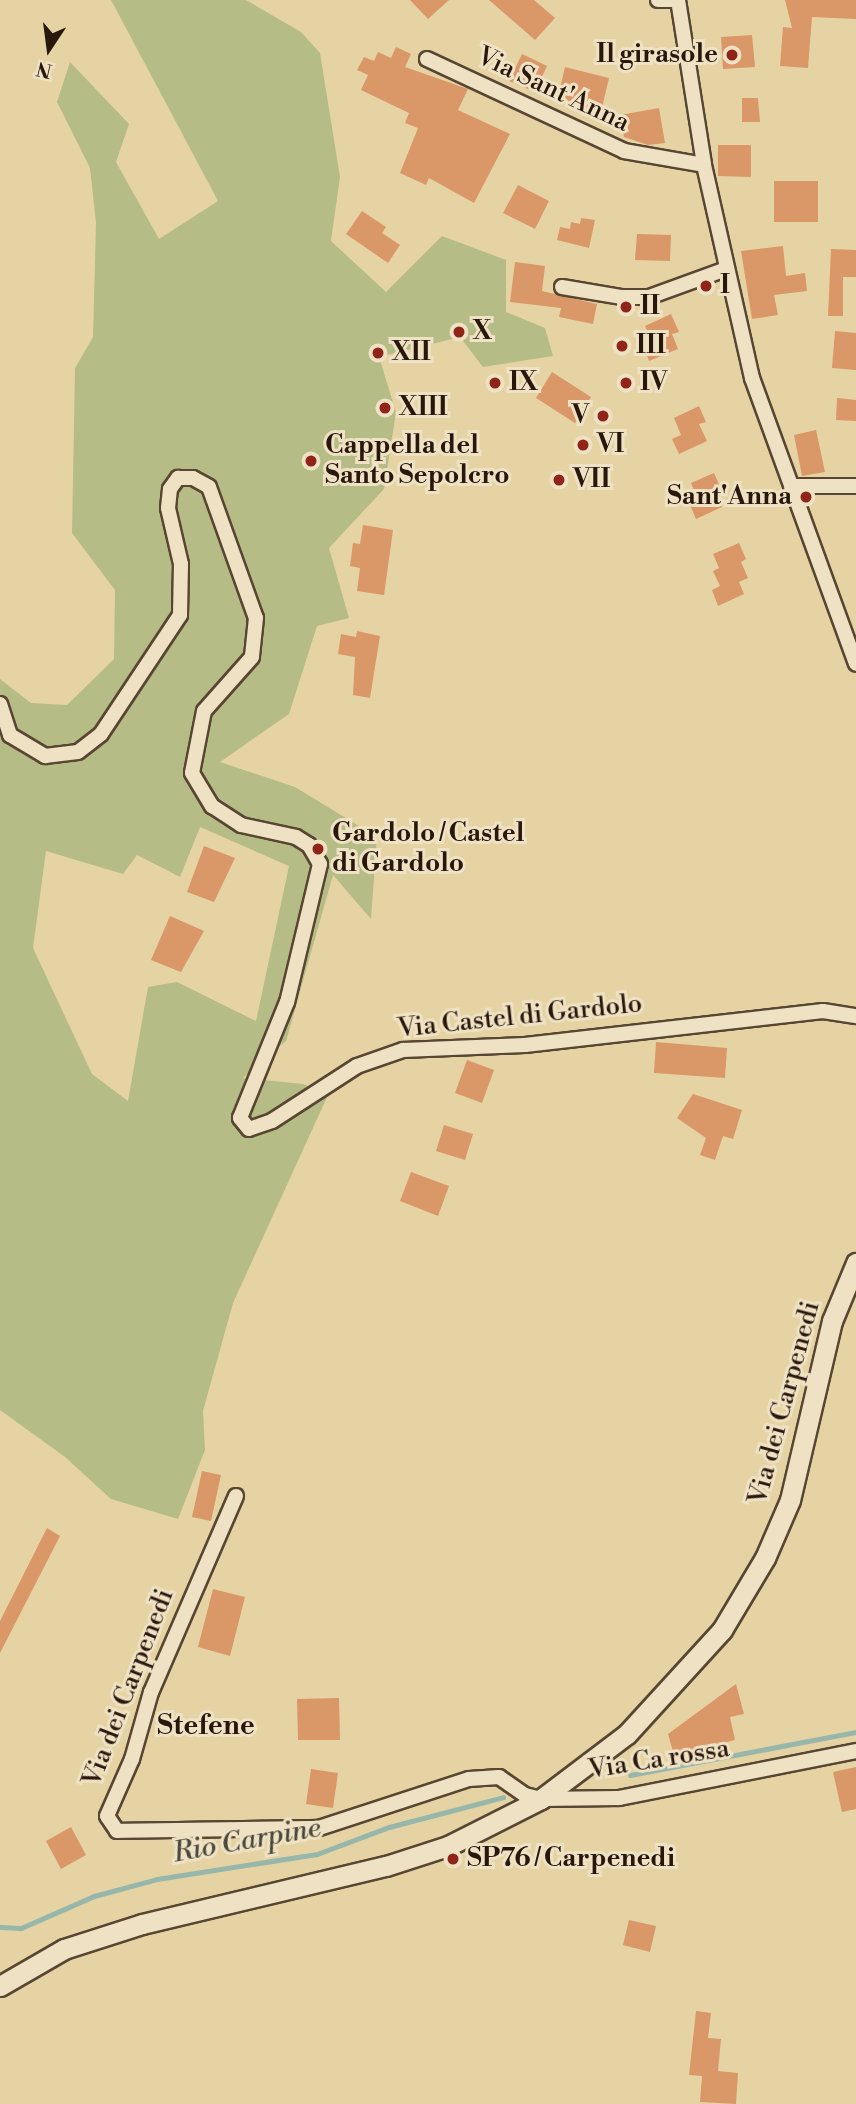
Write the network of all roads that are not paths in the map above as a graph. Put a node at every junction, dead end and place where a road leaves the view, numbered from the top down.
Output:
1 (658, 0) edge
2 (678, 0) edge
3 (427, 59) dead end
4 (704, 165) junction
5 (726, 269) junction
6 (562, 287) dead end
7 (791, 486) junction
8 (856, 486) edge
9 (856, 664) edge
10 (0, 704) edge
11 (856, 1016) edge
12 (856, 1263) edge
13 (236, 1496) dead end
14 (856, 1751) edge
15 (541, 1799) junction
16 (0, 1986) edge

1 - 2 street
2 - 4 street
3 - 4 street, Via Sant'Anna
4 - 5 street
5 - 6 street
5 - 7 street
7 - 8 street
7 - 9 street
10 - 11 street, Via Castel di Gardolo
12 - 15 main road, Via dei Carpenedi
13 - 15 street, Via dei Carpenedi
14 - 15 street, Via Ca rossa
15 - 16 main road, Via Ca rossa

